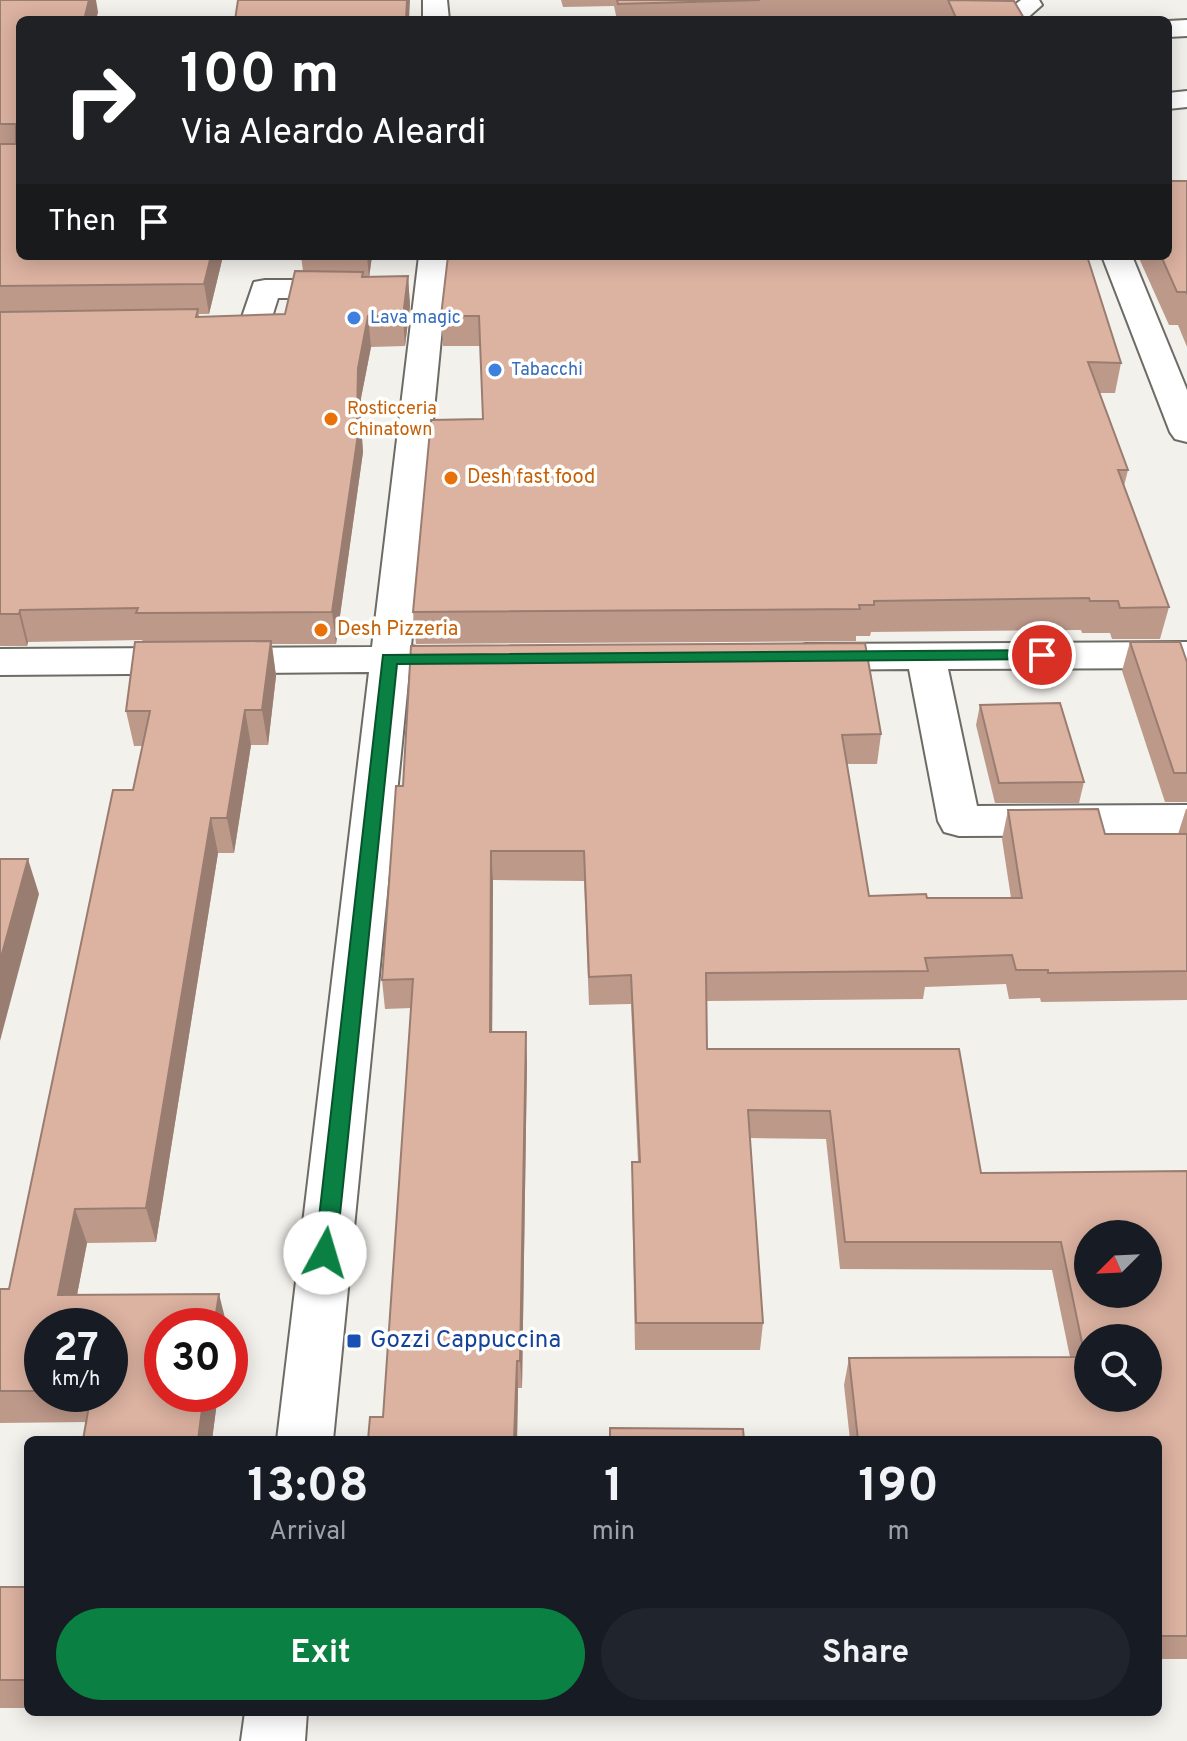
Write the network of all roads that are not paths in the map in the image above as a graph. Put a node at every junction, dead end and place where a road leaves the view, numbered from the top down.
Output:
1 (1030, 5) dead end
2 (1014, 16) edge
3 (1187, 99) edge
4 (1172, 117) edge
5 (1119, 260) edge
6 (412, 281) edge
7 (176, 327) edge
8 (1187, 432) edge
9 (1187, 655) edge
10 (926, 656) junction
11 (768, 657) edge
12 (452, 658) edge
13 (389, 659) junction
14 (0, 662) edge
15 (1187, 820) edge
16 (305, 1436) edge
17 (276, 1716) edge
18 (273, 1741) edge

1 - 2 street
3 - 4 street
5 - 8 street
6 - 7 street
6 - 13 street
9 - 10 street
10 - 11 street
10 - 15 street
12 - 13 street
13 - 14 street
13 - 16 street
17 - 18 street

